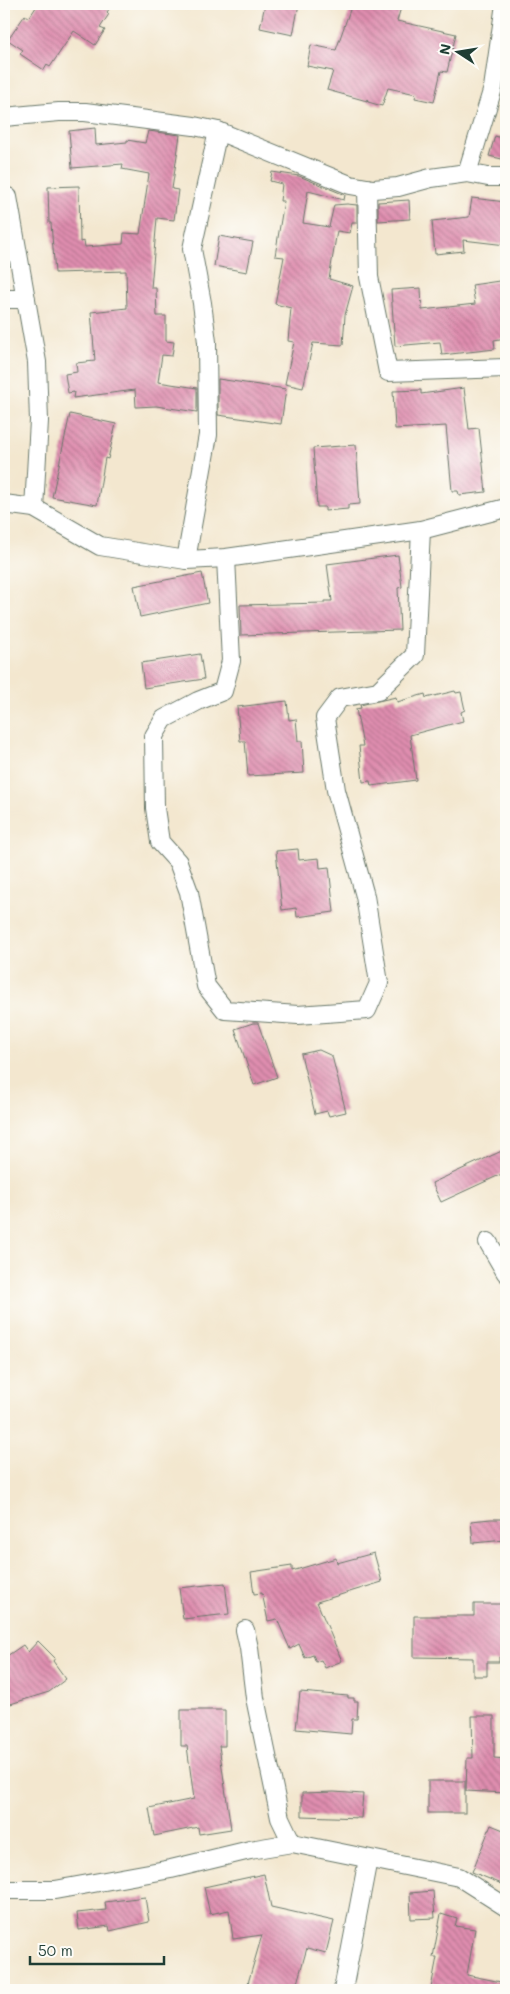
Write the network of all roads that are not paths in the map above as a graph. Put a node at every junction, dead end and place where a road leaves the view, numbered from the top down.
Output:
1 (505, 4) edge
2 (4, 117) edge
3 (218, 131) junction
4 (467, 173) junction
5 (506, 177) edge
6 (367, 188) junction
7 (8, 197) dead end
8 (4, 299) edge
9 (26, 299) junction
10 (506, 368) edge
11 (4, 504) edge
12 (34, 508) junction
13 (506, 508) edge
14 (421, 530) junction
15 (226, 558) junction
16 (186, 560) junction
17 (488, 1242) dead end
18 (506, 1273) edge
19 (246, 1630) dead end
20 (292, 1843) junction
21 (368, 1859) junction
22 (4, 1890) edge
23 (506, 1906) edge
24 (343, 1990) edge

1 - 4 street
2 - 3 street
3 - 6 street
3 - 16 street
4 - 5 street
4 - 6 street
6 - 10 street
7 - 9 street
8 - 9 street
9 - 12 street
11 - 12 street
12 - 16 street
13 - 14 street
14 - 15 street
14 - 15 street
15 - 16 street
17 - 18 street
19 - 20 street
20 - 21 street
20 - 22 street
21 - 23 street
21 - 24 street

